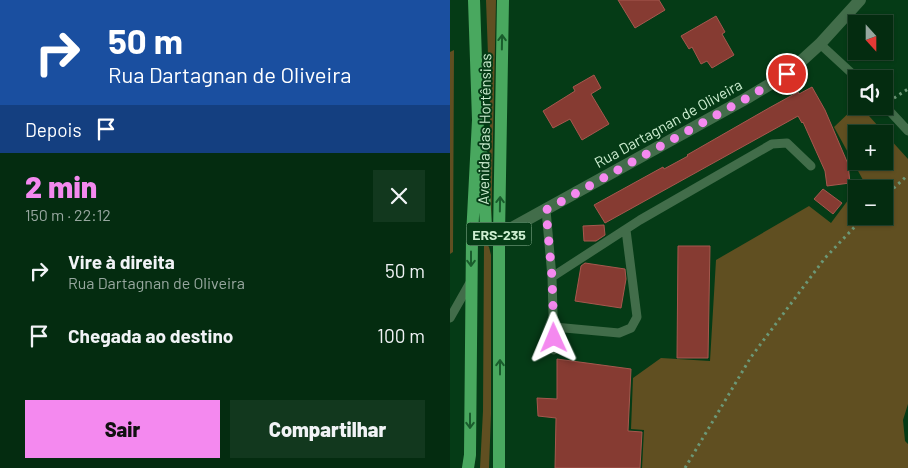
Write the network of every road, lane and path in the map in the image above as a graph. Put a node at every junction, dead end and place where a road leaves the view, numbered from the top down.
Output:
1 (474, 0) edge
2 (502, 0) edge
3 (860, 0) edge
4 (820, 44) junction
5 (848, 70) edge
6 (893, 115) edge
7 (478, 120) junction
8 (908, 131) edge
9 (811, 166) dead end
10 (908, 175) edge
11 (893, 189) edge
12 (546, 210) junction
13 (856, 225) edge
14 (626, 230) junction
15 (499, 235) junction
16 (552, 277) junction
17 (471, 280) junction
18 (450, 318) edge
19 (554, 327) junction
20 (554, 350) dead end
21 (468, 468) edge
22 (499, 468) edge
23 (685, 468) edge

1 - 7 main road, Avenida das Hortênsias / ERS-235
15 -> 2 main road, Avenida das Hortênsias / ERS-235
3 - 4 street, Rua Dartagnan de Oliveira
4 - 5 lane
4 - 12 street, Rua Dartagnan de Oliveira
6 - 8 lane
7 - 15 main road
7 -> 17 main road, Avenida das Hortênsias / ERS-235
9 - 14 lane
10 - 11 path
12 - 15 street, Rua Dartagnan de Oliveira
12 - 16 lane
13 - 23 path
14 - 16 lane
14 - 19 lane
22 -> 15 main road, Avenida das Hortênsias / ERS-235
16 - 19 lane
17 - 18 lane
17 -> 21 main road, Avenida das Hortênsias / ERS-235
19 - 20 lane

